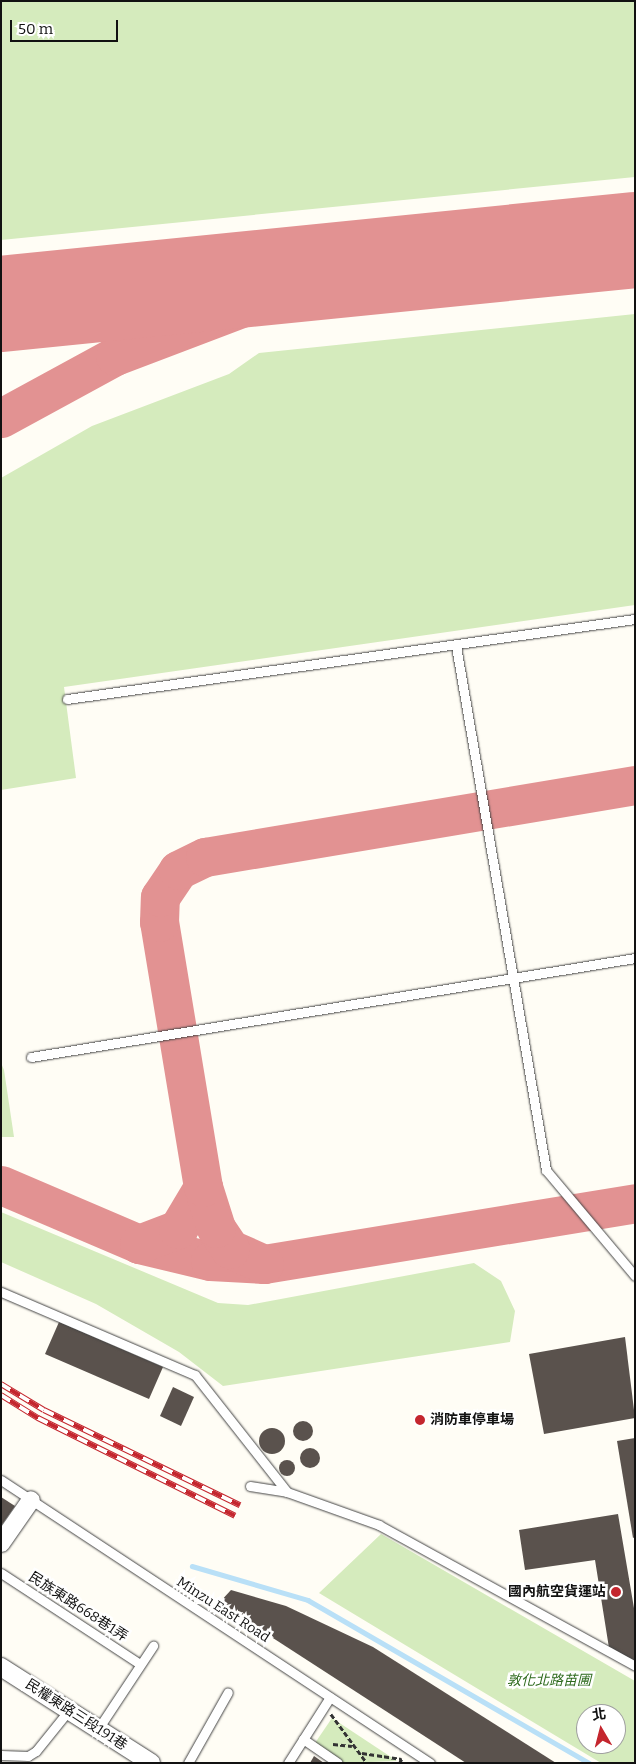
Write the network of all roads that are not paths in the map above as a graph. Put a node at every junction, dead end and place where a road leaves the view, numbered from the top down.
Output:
1 (635, 619) edge
2 (456, 646) junction
3 (67, 699) dead end
4 (635, 958) edge
5 (514, 979) junction
6 (31, 1057) dead end
7 (635, 1276) edge
8 (1, 1292) edge
9 (1, 1480) edge
10 (250, 1486) dead end
11 (287, 1492) junction
12 (31, 1500) junction
13 (1, 1543) edge
14 (1, 1573) edge
15 (153, 1646) dead end
16 (140, 1664) junction
17 (635, 1666) edge
18 (1, 1667) edge
19 (228, 1692) dead end
20 (330, 1698) junction
21 (69, 1710) junction
22 (98, 1729) junction
23 (303, 1739) junction
24 (1, 1755) edge
25 (151, 1763) edge
26 (188, 1763) edge
27 (288, 1763) edge
28 (338, 1763) edge
29 (430, 1763) edge

1 - 2 lane
2 - 3 lane
2 - 5 lane
4 - 5 lane
5 - 6 lane
5 - 7 lane
8 - 11 lane
9 - 12 lane, Minzu East Road
10 - 11 lane
11 - 17 lane
12 - 13 street
12 - 20 lane, Minzu East Road
14 - 16 lane, 民族東路668巷1弄
15 - 16 lane
16 - 22 lane
18 - 21 street, 民權東路三段191巷
19 - 26 lane
20 - 23 lane
20 - 29 lane, Minzu East Road
21 - 22 street, 民權東路三段191巷
21 - 24 lane
22 - 25 street, 民權東路三段191巷
23 - 27 lane
23 - 28 lane

